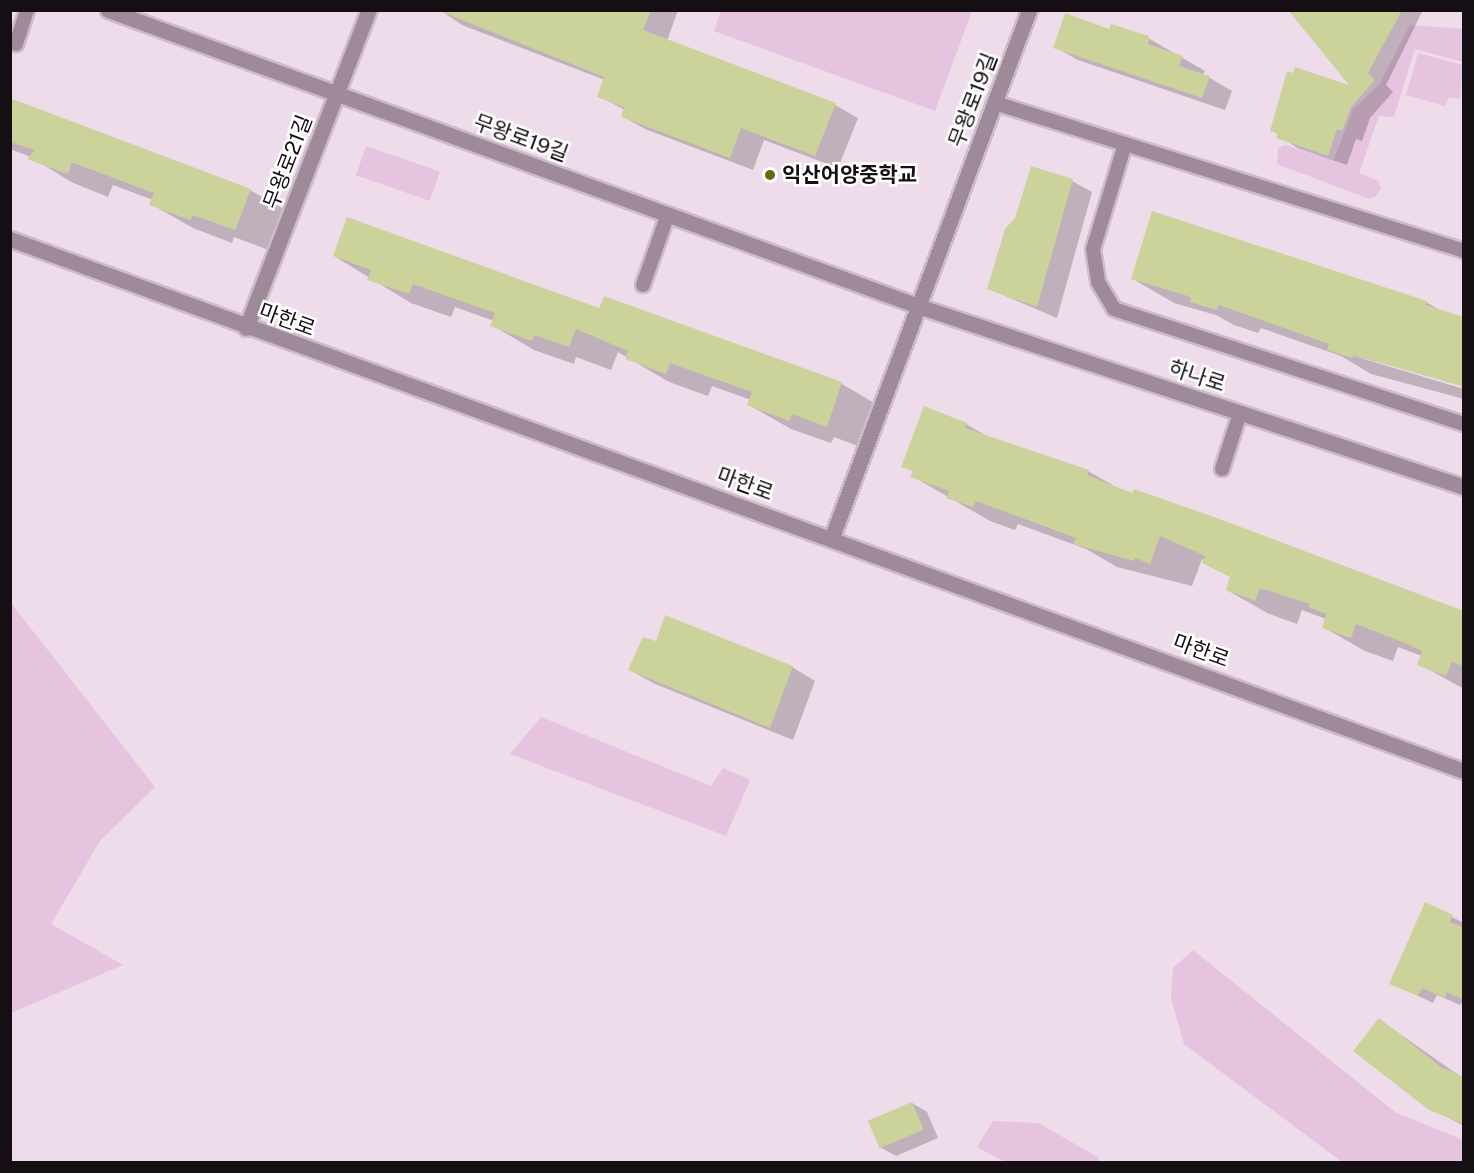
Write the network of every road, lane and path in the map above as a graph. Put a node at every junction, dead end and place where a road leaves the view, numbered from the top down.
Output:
1 (27, 10) edge
2 (108, 10) edge
3 (369, 10) edge
4 (1029, 10) edge
5 (16, 44) dead end
6 (338, 93) junction
7 (995, 103) junction
8 (1125, 144) junction
9 (668, 214) junction
10 (10, 239) edge
11 (1464, 250) edge
12 (643, 285) dead end
13 (918, 306) junction
14 (246, 328) junction
15 (1240, 413) junction
16 (1464, 424) edge
17 (1222, 469) dead end
18 (1464, 487) edge
19 (832, 537) junction
20 (1464, 771) edge

1 - 5 lane
2 - 6 street, 무왕로19길
3 - 6 street, 무왕로21길
4 - 7 street, 무왕로19길
6 - 9 street, 무왕로19길
6 - 14 street, 무왕로21길
7 - 8 lane
7 - 13 street, 무왕로19길
8 - 11 lane
8 - 16 lane
9 - 12 lane
9 - 13 street, 무왕로19길
10 - 14 street, 마한로
13 - 15 street, 하나로
13 - 19 street, 무왕로19길
14 - 19 street, 마한로
15 - 17 lane
15 - 18 street, 하나로
19 - 20 street, 마한로

